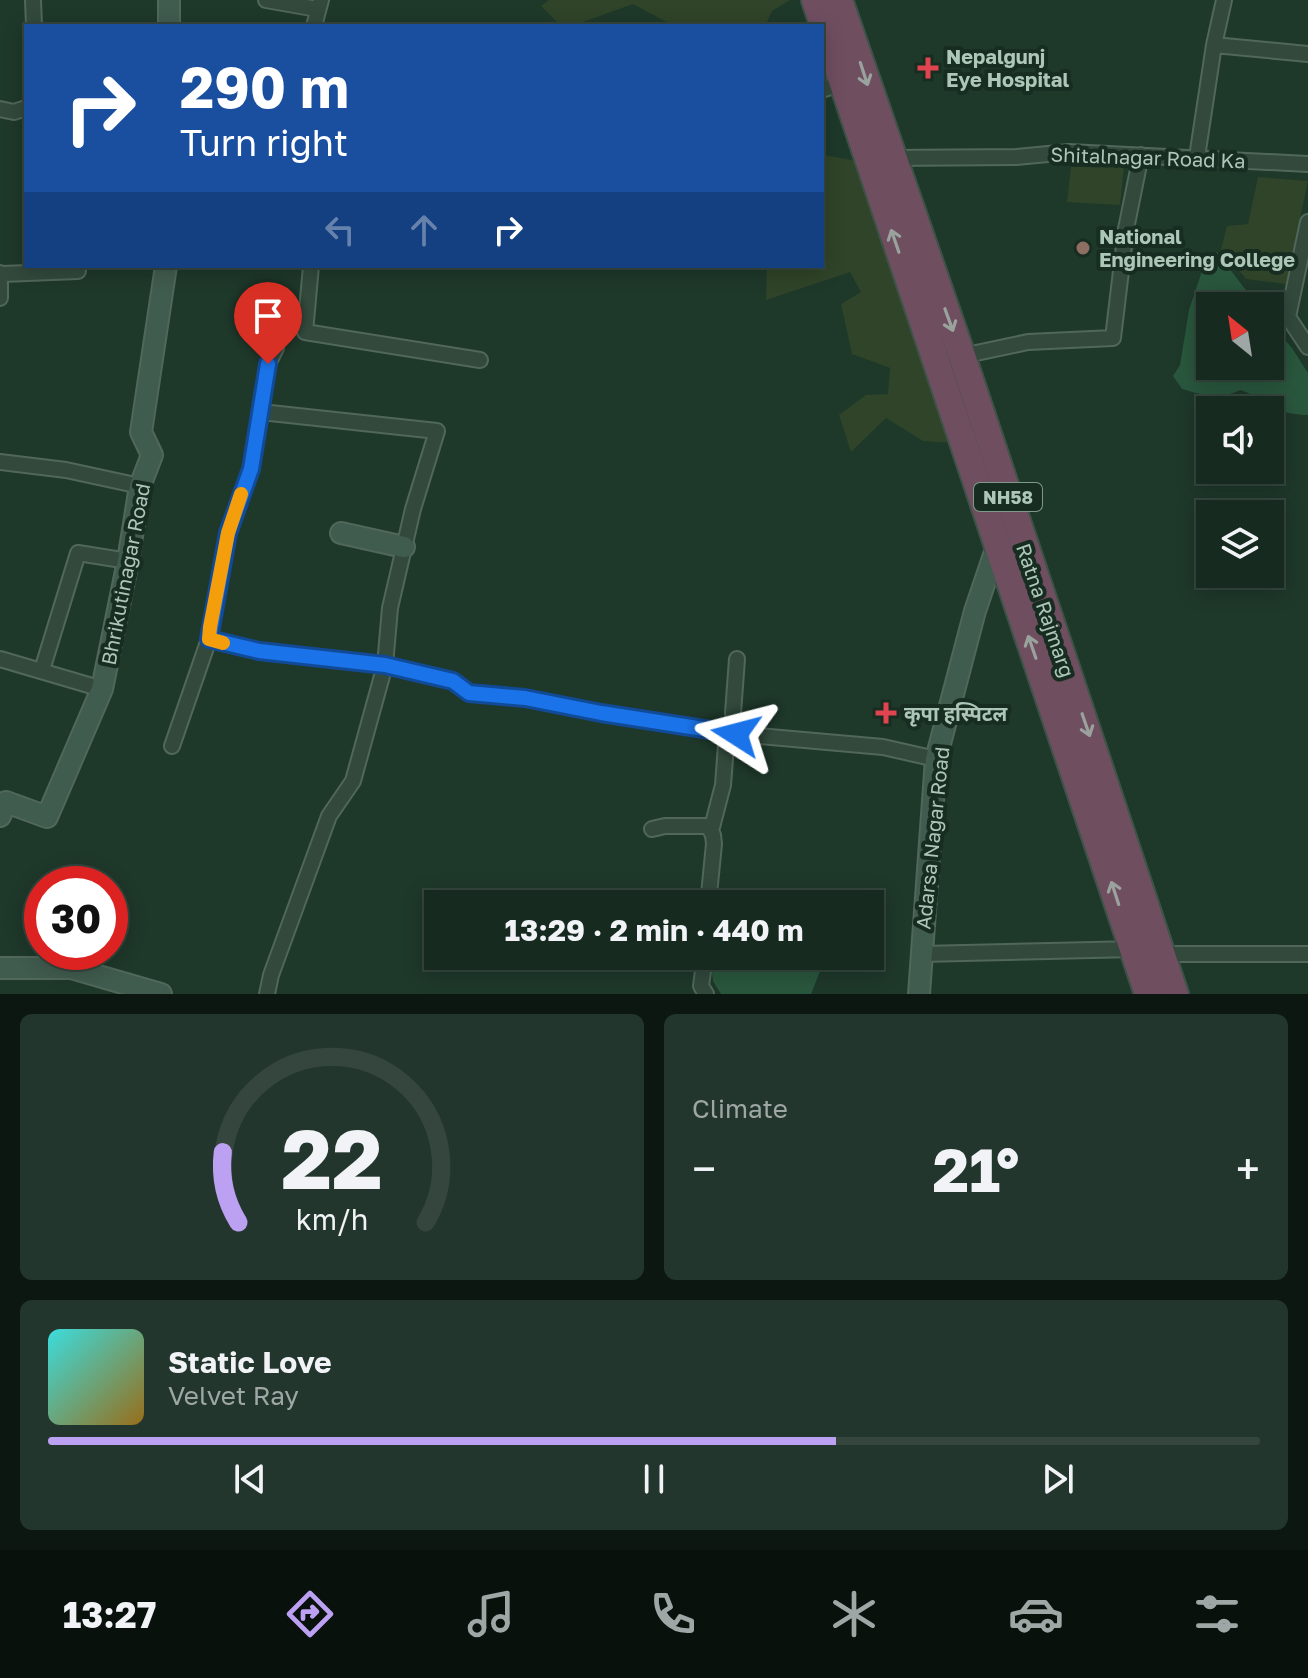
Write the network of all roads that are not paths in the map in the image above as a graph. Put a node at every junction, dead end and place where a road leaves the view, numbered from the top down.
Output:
1 (33, 0) edge
2 (169, 0) edge
3 (266, 0) edge
4 (815, 0) edge
5 (839, 0) edge
6 (1224, 0) edge
7 (319, 5) edge
8 (34, 24) edge
9 (169, 24) edge
10 (820, 24) edge
11 (824, 43) edge
12 (1214, 45) junction
13 (1308, 54) edge
14 (833, 86) edge
15 (0, 109) edge
16 (24, 109) edge
17 (1141, 155) junction
18 (1197, 157) junction
19 (880, 160) junction
20 (1308, 164) edge
21 (1308, 222) edge
22 (1304, 263) edge
23 (78, 268) edge
24 (166, 268) edge
25 (311, 268) edge
26 (1, 273) edge
27 (0, 298) edge
28 (1308, 347) edge
29 (276, 348) dead end
30 (962, 356) junction
31 (480, 360) dead end
32 (261, 412) junction
33 (0, 462) edge
34 (140, 486) junction
35 (341, 533) dead end
36 (997, 546) junction
37 (404, 547) junction
38 (128, 561) junction
39 (209, 639) junction
40 (0, 659) edge
41 (737, 659) dead end
42 (385, 665) junction
43 (42, 670) junction
44 (102, 689) junction
45 (736, 734) junction
46 (172, 746) dead end
47 (936, 759) junction
48 (0, 816) edge
49 (652, 829) dead end
50 (711, 831) junction
51 (709, 890) edge
52 (1133, 948) junction
53 (921, 954) junction
54 (1308, 954) edge
55 (1162, 956) junction
56 (0, 968) edge
57 (703, 970) edge
58 (161, 994) edge
59 (267, 994) edge
60 (706, 994) edge
61 (919, 994) edge
62 (1148, 994) edge
63 (1175, 994) edge

1 - 8 street
2 - 9 street
3 - 7 street
4 - 10 highway, Ratna Rajmarg / NH58
5 -> 19 highway, Ratna Rajmarg / NH58
6 - 12 street
11 - 14 highway, Ratna Rajmarg / NH58
12 - 13 street
12 - 18 street
14 - 19 highway, Ratna Rajmarg / NH58
15 - 16 street
17 - 18 street, Shitalnagar Road Ka
17 - 19 street, Shitalnagar Road Ka
17 - 30 street
18 - 20 street, Shitalnagar Road Ka
19 -> 30 highway, Ratna Rajmarg / NH58
36 -> 19 highway, Ratna Rajmarg / NH58
21 - 22 street
22 - 28 street
23 - 26 street
24 - 34 street, Bhrikutinagar Road
25 - 31 street
26 - 27 street
29 - 32 street
30 -> 55 highway, Ratna Rajmarg / NH58
32 - 37 street
32 - 39 street
33 - 34 street
34 - 38 street, Bhrikutinagar Road
35 - 37 street
36 - 47 street, Adarsa Nagar Road
52 -> 36 highway, Ratna Rajmarg / NH58
37 - 42 street
38 - 43 street
38 - 44 street, Bhrikutinagar Road
39 - 42 street
39 - 46 street
40 - 43 street
41 - 45 street
42 - 45 street
42 - 59 street
43 - 44 street
44 - 48 street, Bhrikutinagar Road
45 - 47 street
45 - 50 street
47 - 53 street, Adarsa Nagar Road
49 - 50 street
50 - 51 street
52 - 53 street
52 - 55 street
52 - 62 highway, Ratna Rajmarg / NH58
53 - 61 street, Adarsa Nagar Road
54 - 55 street
55 - 63 highway, Ratna Rajmarg / NH58
56 - 58 street
57 - 60 street

